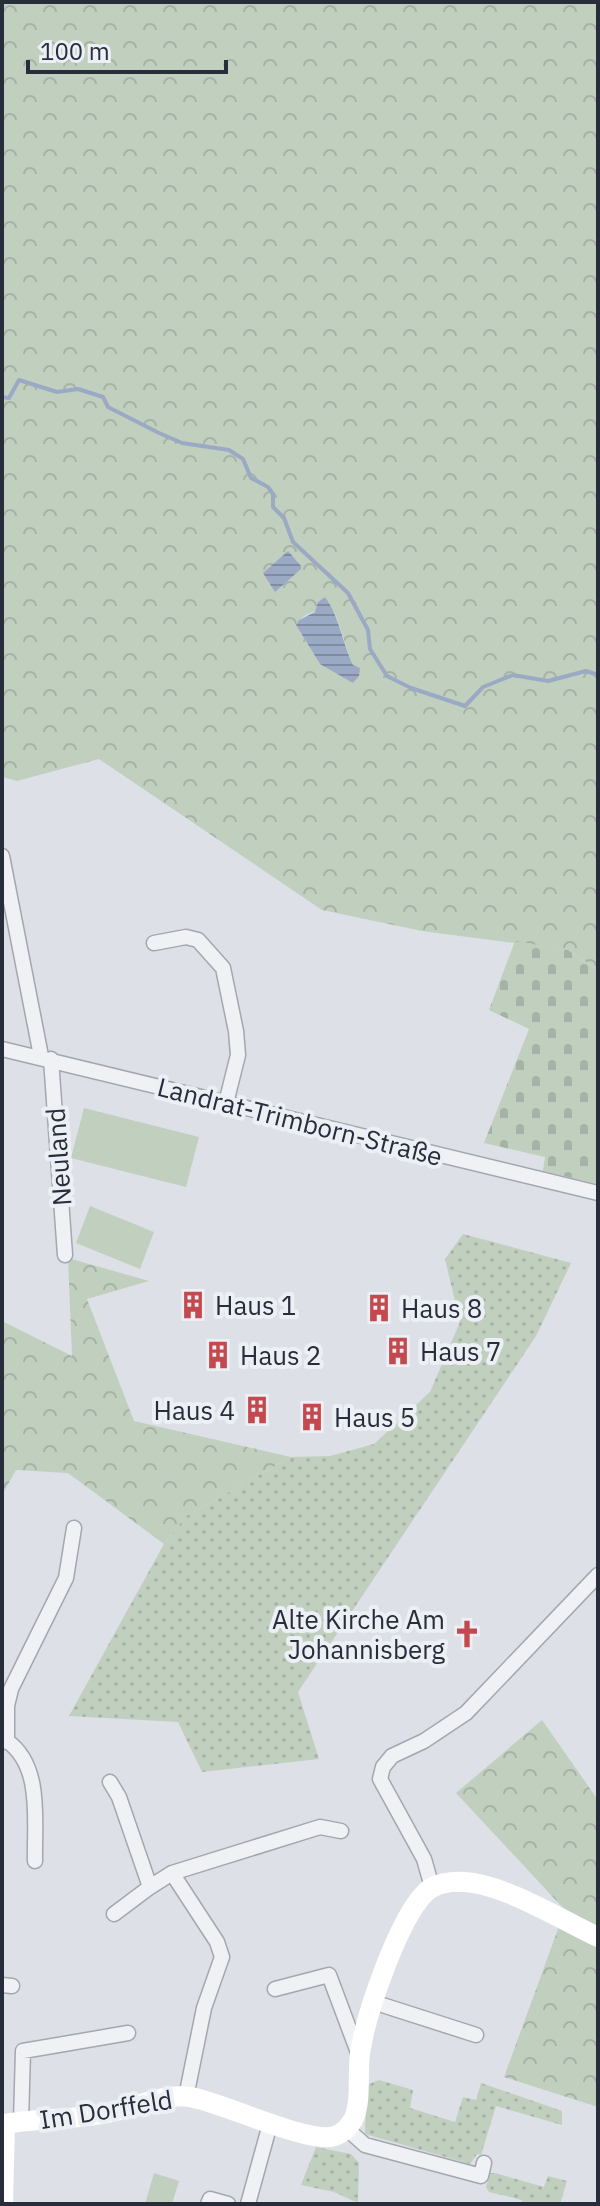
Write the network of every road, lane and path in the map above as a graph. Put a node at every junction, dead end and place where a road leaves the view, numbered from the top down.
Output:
1 (2, 856) edge
2 (154, 943) dead end
3 (2, 1049) edge
4 (46, 1057) junction
5 (226, 1103) junction
6 (598, 1193) edge
7 (65, 1255) dead end
8 (74, 1528) dead end
9 (598, 1575) edge
10 (5, 1741) edge
11 (110, 1782) dead end
12 (341, 1831) dead end
13 (35, 1861) dead end
14 (172, 1873) junction
15 (150, 1887) junction
16 (432, 1887) junction
17 (114, 1914) dead end
18 (598, 1937) edge
19 (275, 1989) dead end
20 (373, 2002) junction
21 (128, 2033) dead end
22 (476, 2035) dead end
23 (360, 2056) junction
24 (186, 2097) junction
25 (9, 2123) edge
26 (270, 2124) junction
27 (347, 2129) junction
28 (484, 2163) dead end
29 (3, 2204) edge
30 (208, 2204) edge
31 (228, 2204) edge
32 (248, 2204) edge

1 - 4 street, Neuland
2 - 5 street
3 - 4 street, Landrat-Trimborn-Straße
4 - 5 street, Landrat-Trimborn-Straße
4 - 7 street, Neuland
5 - 6 street, Landrat-Trimborn-Straße
8 - 10 street
9 - 16 street
10 - 13 street
11 - 15 street
12 - 14 street
14 - 15 street
14 - 24 street
15 - 17 street
16 - 18 street
16 - 20 street
19 - 23 street
20 - 22 street
20 - 23 street
21 - 25 street
23 - 27 street
24 - 25 street, Im Dorffeld
24 - 26 street, Im Dorffeld
25 - 29 street
26 - 27 street, Im Dorffeld
26 - 32 street
27 - 28 street
30 - 31 street

